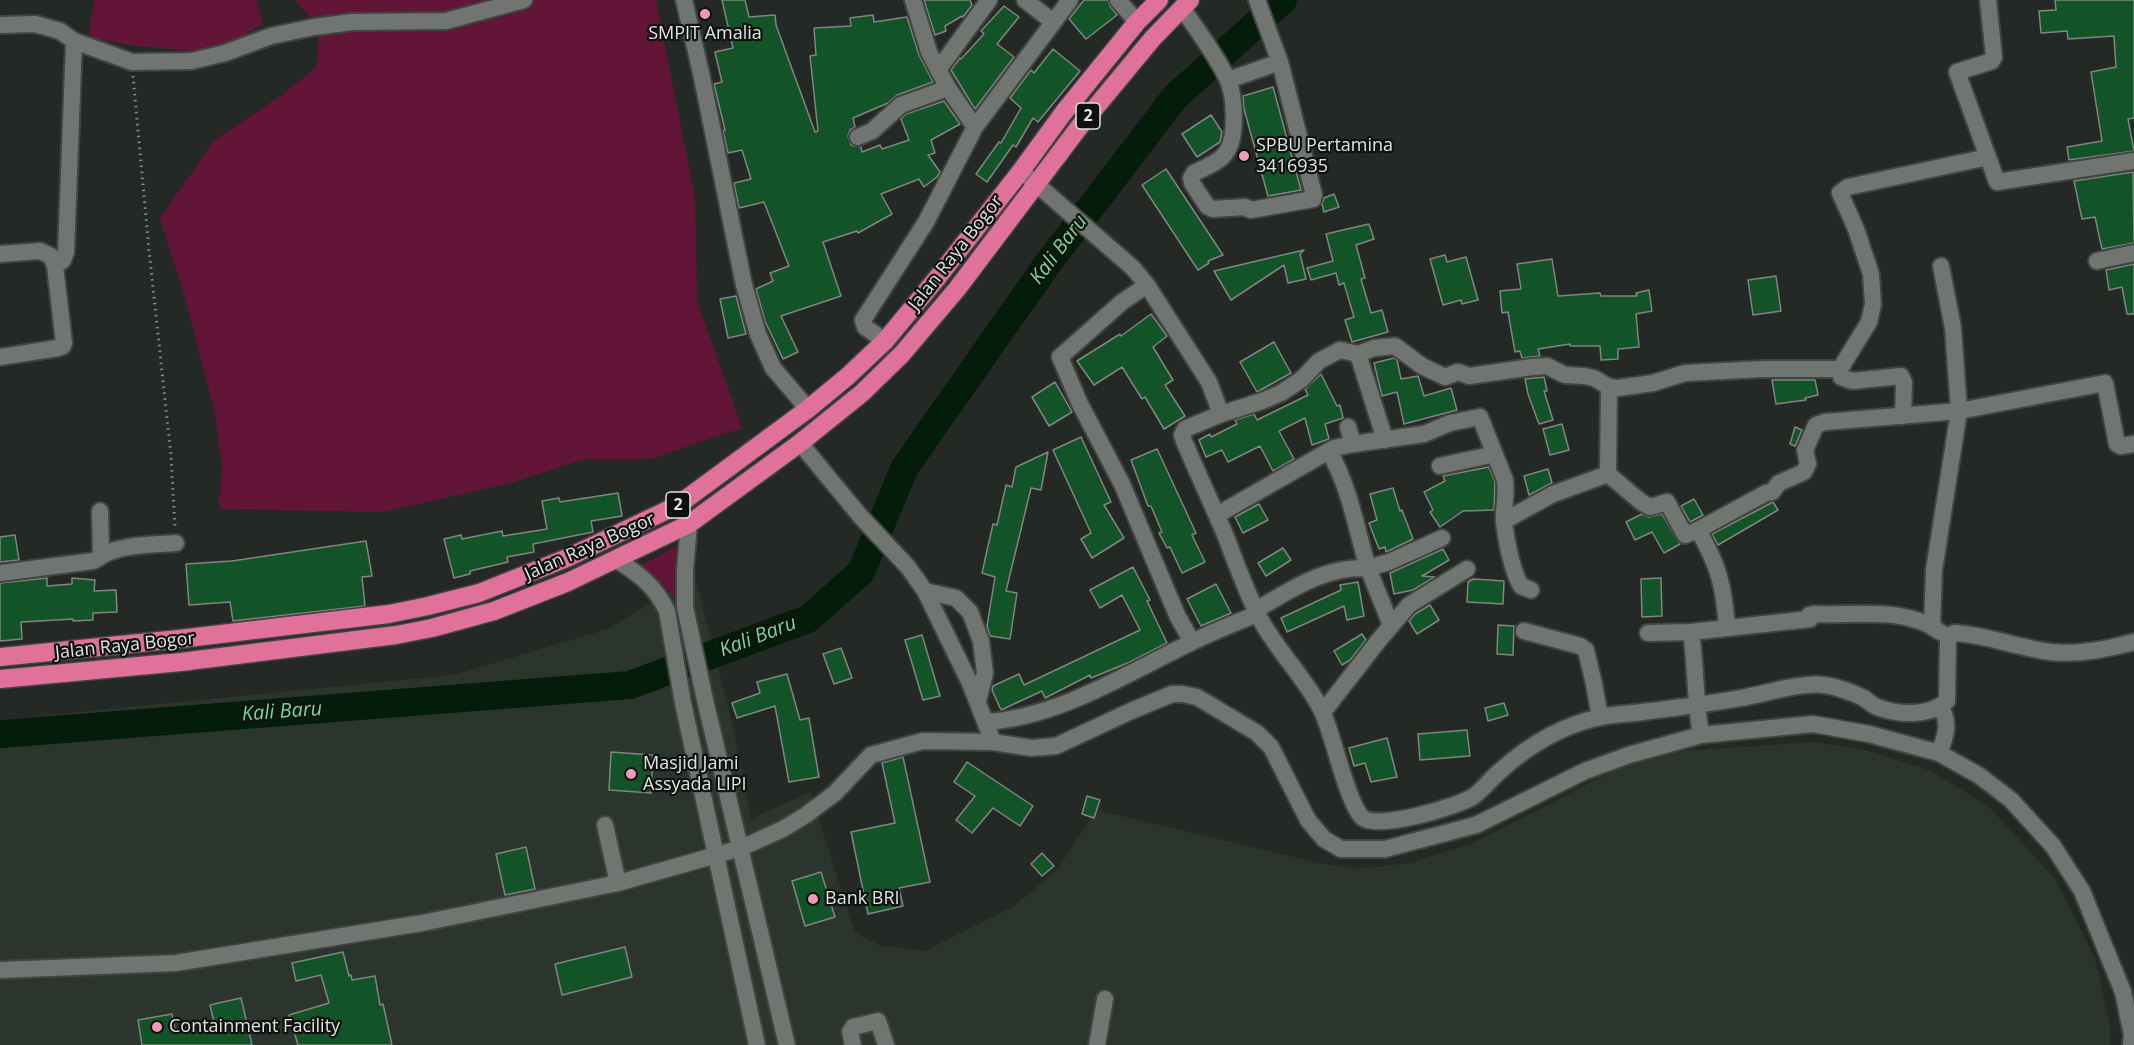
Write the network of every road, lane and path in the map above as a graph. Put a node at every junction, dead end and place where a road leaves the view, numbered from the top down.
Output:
1 (525, 0) edge
2 (684, 0) edge
3 (913, 0) edge
4 (1025, 0) edge
5 (1070, 0) edge
6 (1118, 0) edge
7 (1159, 0) edge
8 (1257, 0) edge
9 (1988, 0) edge
10 (984, 2) edge
11 (1187, 9) edge
12 (1053, 22) junction
13 (1137, 22) junction
14 (0, 25) edge
15 (74, 41) junction
16 (1277, 55) junction
17 (132, 62) junction
18 (938, 70) junction
19 (1226, 76) junction
20 (948, 88) junction
21 (975, 127) junction
22 (858, 137) dead end
23 (1988, 157) junction
24 (2134, 161) edge
25 (1021, 171) junction
26 (1037, 184) junction
27 (0, 254) edge
28 (2134, 254) edge
29 (2097, 261) dead end
30 (55, 266) junction
31 (1941, 266) dead end
32 (1147, 285) junction
33 (885, 341) junction
34 (1358, 354) junction
35 (0, 357) edge
36 (1840, 369) junction
37 (1609, 387) junction
38 (808, 409) junction
39 (1959, 411) junction
40 (1221, 414) junction
41 (1903, 416) junction
42 (1348, 427) dead end
43 (1385, 440) junction
44 (800, 443) junction
45 (1353, 444) junction
46 (2134, 444) edge
47 (1329, 451) junction
48 (1495, 454) junction
49 (1440, 466) dead end
50 (1608, 474) junction
51 (99, 511) dead end
52 (1217, 515) junction
53 (1504, 521) junction
54 (689, 524) junction
55 (1698, 530) junction
56 (1442, 538) dead end
57 (176, 543) joint
58 (101, 555) junction
59 (617, 560) junction
60 (1368, 568) junction
61 (1467, 569) dead end
62 (0, 573) edge
63 (1531, 590) dead end
64 (925, 591) junction
65 (685, 607) junction
66 (667, 611) junction
67 (1256, 612) junction
68 (1391, 625) junction
69 (1932, 626) junction
70 (1726, 628) junction
71 (1524, 631) dead end
72 (1691, 632) junction
73 (1648, 633) dead end
74 (1948, 636) junction
75 (1192, 642) junction
76 (2134, 642) edge
77 (0, 657) edge
78 (0, 679) edge
79 (978, 701) junction
80 (1696, 705) junction
81 (1941, 706) junction
82 (1323, 712) junction
83 (1600, 717) junction
84 (986, 722) junction
85 (1701, 735) junction
86 (993, 742) junction
87 (1939, 753) junction
88 (605, 825) dead end
89 (741, 848) junction
90 (716, 856) junction
91 (618, 883) junction
92 (0, 970) edge
93 (1105, 999) dead end
94 (757, 1045) edge
95 (787, 1045) edge
96 (853, 1045) edge
97 (886, 1045) edge
98 (1097, 1045) edge
99 (2131, 1045) edge

1 - 17 street
2 - 38 street
3 - 18 street
4 - 12 street
5 - 12 street
6 - 13 street
7 - 13 highway, Jalan Raya Bogor / 2
8 - 16 street
9 - 23 street
10 - 18 street
11 - 19 street
11 - 26 highway, Jalan Raya Bogor / 2
12 - 21 street
13 - 25 highway, Jalan Raya Bogor / 2
14 - 15 street
15 - 17 street
15 - 30 street
16 - 19 street
16 - 19 street
17 - 57 path
18 - 20 street
20 - 21 street
20 - 22 street
21 - 33 street
23 - 24 street
23 - 36 street
25 - 26 street
25 - 33 highway, Jalan Raya Bogor / 2
26 - 32 street
26 - 44 highway, Jalan Raya Bogor / 2
27 - 30 street
28 - 29 street
30 - 35 street
31 - 39 street
32 - 40 street
32 - 75 street
33 - 38 highway, Jalan Raya Bogor / 2
34 - 37 street
34 - 40 street
34 - 43 street
36 - 37 street
36 - 41 street
37 - 50 street
38 - 77 highway, Jalan Raya Bogor / 2
39 - 41 street
39 - 46 street
39 - 69 street
40 - 52 street
41 - 55 street
42 - 45 street
43 - 45 street
43 - 48 street
44 - 54 highway, Jalan Raya Bogor / 2
44 - 64 street
45 - 47 street
47 - 52 street
47 - 60 street
48 - 49 street
48 - 53 street
50 - 53 street
50 - 55 street
51 - 58 street
52 - 67 street
53 - 63 street
54 - 59 highway, Jalan Raya Bogor / 2
54 - 65 street
55 - 70 street
56 - 60 street
57 - 58 street
58 - 62 street
59 - 66 street
59 - 78 highway, Jalan Raya Bogor / 2
60 - 67 street
60 - 68 street
61 - 68 street
64 - 79 street
64 - 79 street
65 - 66 street
65 - 89 street
66 - 90 street
67 - 75 street
67 - 82 street
68 - 82 street
69 - 70 street
69 - 74 street
70 - 72 street
71 - 83 street
72 - 73 street
72 - 80 street
74 - 76 street
74 - 81 street
75 - 84 street
79 - 84 street
80 - 81 street
80 - 83 street
80 - 85 street
81 - 87 street
82 - 83 street
84 - 86 street
85 - 86 street
85 - 87 street
86 - 89 street
87 - 99 street
88 - 91 street
89 - 90 street
89 - 95 street
90 - 91 street
90 - 94 street
91 - 92 street
93 - 98 street
96 - 97 street

